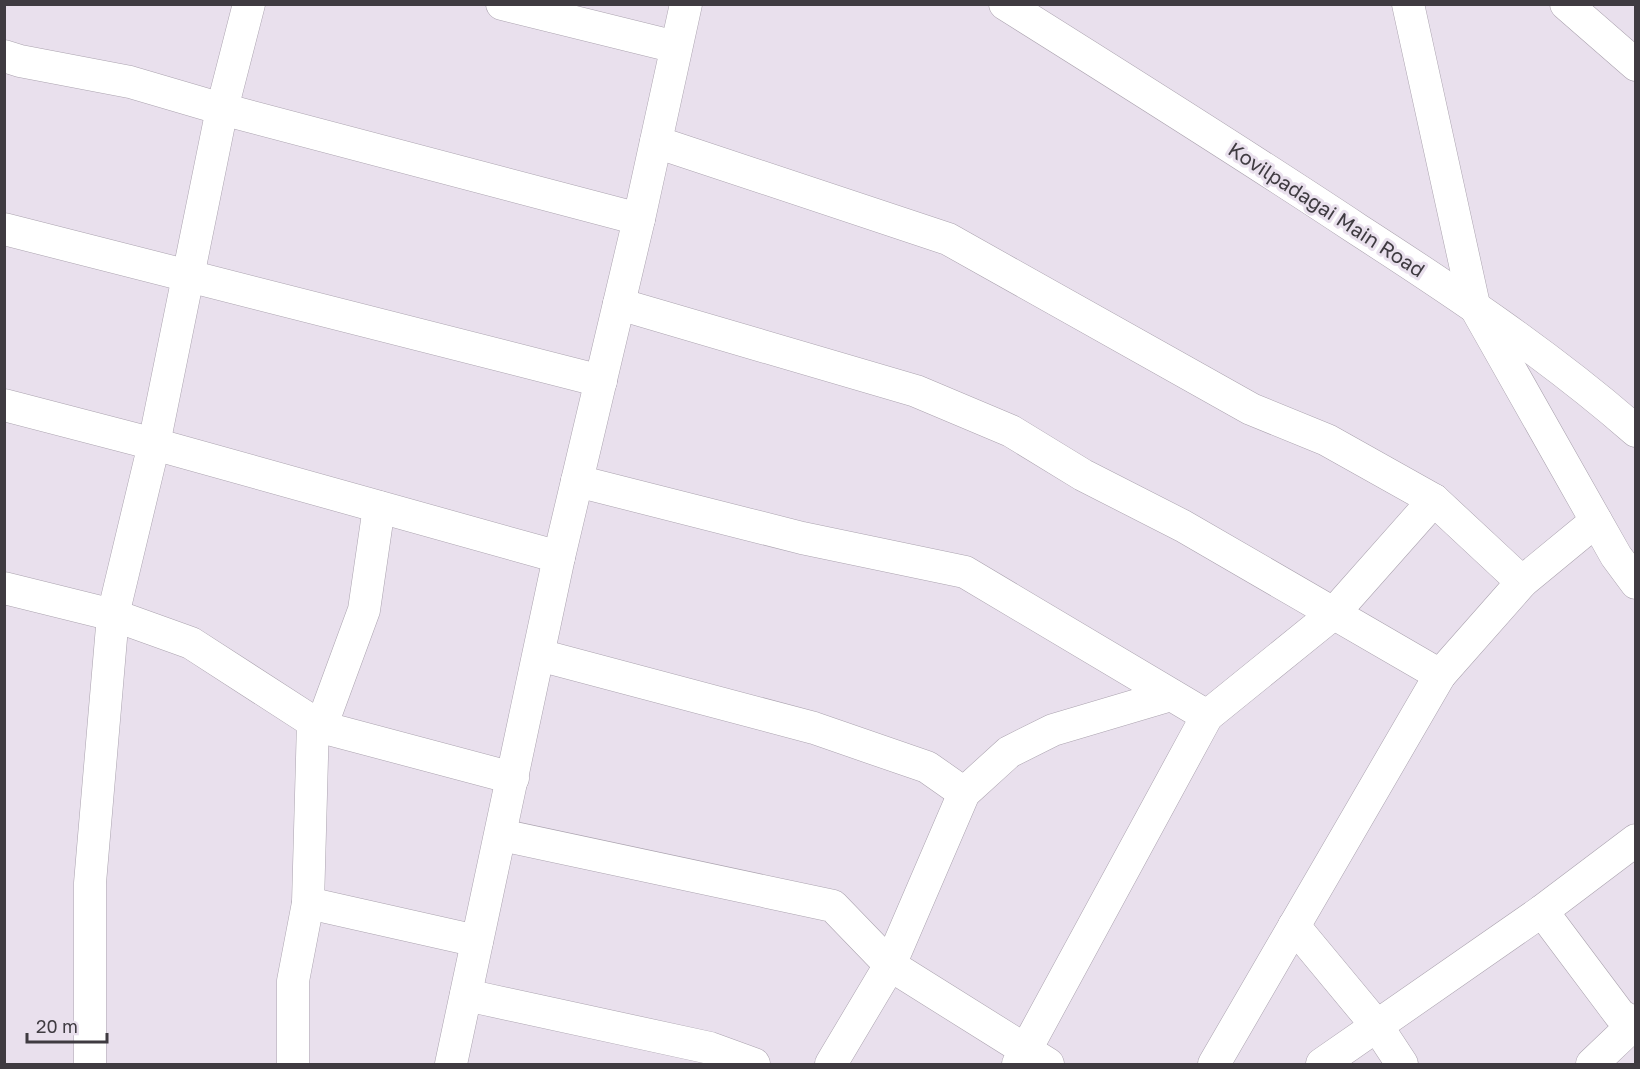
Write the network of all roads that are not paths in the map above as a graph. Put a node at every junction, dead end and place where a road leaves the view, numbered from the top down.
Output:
1 (249, 4) edge
2 (502, 4) edge
3 (686, 4) edge
4 (1005, 4) edge
5 (1408, 4) edge
6 (1566, 4) edge
7 (676, 47) junction
8 (4, 56) edge
9 (1635, 65) edge
10 (222, 109) junction
11 (656, 142) junction
12 (639, 219) junction
13 (4, 229) edge
14 (187, 277) junction
15 (619, 304) junction
16 (1474, 305) junction
17 (601, 381) junction
18 (4, 405) edge
19 (1635, 431) edge
20 (154, 444) junction
21 (577, 481) junction
22 (1434, 500) junction
23 (379, 507) junction
24 (1596, 521) junction
25 (559, 557) junction
26 (1522, 582) junction
27 (1635, 583) edge
28 (4, 588) edge
29 (1333, 614) junction
30 (113, 615) junction
31 (539, 655) junction
32 (1440, 675) junction
33 (1171, 695) junction
34 (1207, 716) junction
35 (317, 725) junction
36 (513, 778) junction
37 (964, 794) junction
38 (501, 835) junction
39 (1635, 840) edge
40 (308, 903) junction
41 (1542, 911) junction
42 (1294, 926) junction
43 (477, 941) junction
44 (890, 965) junction
45 (466, 995) junction
46 (1635, 1024) edge
47 (1377, 1026) junction
48 (1031, 1060) edge
49 (90, 1065) edge
50 (293, 1065) edge
51 (451, 1065) edge
52 (754, 1065) edge
53 (831, 1065) edge
54 (1214, 1065) edge
55 (1322, 1065) edge
56 (1402, 1065) edge
57 (1592, 1065) edge

1 - 10 street
2 - 7 street
3 - 7 street
4 - 16 street, Kovilpadagai Main Road
5 - 16 street
6 - 9 street
7 - 11 street
8 - 10 street
10 - 12 street
10 - 14 street
11 - 12 street
11 - 22 street
12 - 15 street
13 - 14 street
14 - 17 street
14 - 20 street
15 - 17 street
15 - 29 street
16 - 19 street, Kovilpadagai Main Road
16 - 24 street
17 - 21 street
18 - 20 street
20 - 23 street
20 - 30 street
21 - 25 street
21 - 33 street
22 - 26 street
22 - 29 street
23 - 25 street
23 - 35 street
24 - 26 street
24 - 27 street
25 - 31 street
26 - 32 street
28 - 30 street
29 - 32 street
29 - 34 street
30 - 35 street
30 - 49 street
31 - 36 street
31 - 37 street
32 - 42 street
33 - 34 street
33 - 37 street
34 - 48 street
35 - 36 street
35 - 40 street
36 - 38 street
37 - 44 street
38 - 43 street
38 - 44 street
39 - 41 street
40 - 43 street
40 - 50 street
41 - 46 street
41 - 47 street
42 - 47 street
42 - 54 street
43 - 45 street
44 - 48 street
44 - 53 street
45 - 51 street
45 - 52 street
46 - 57 street
47 - 55 street
47 - 56 street

